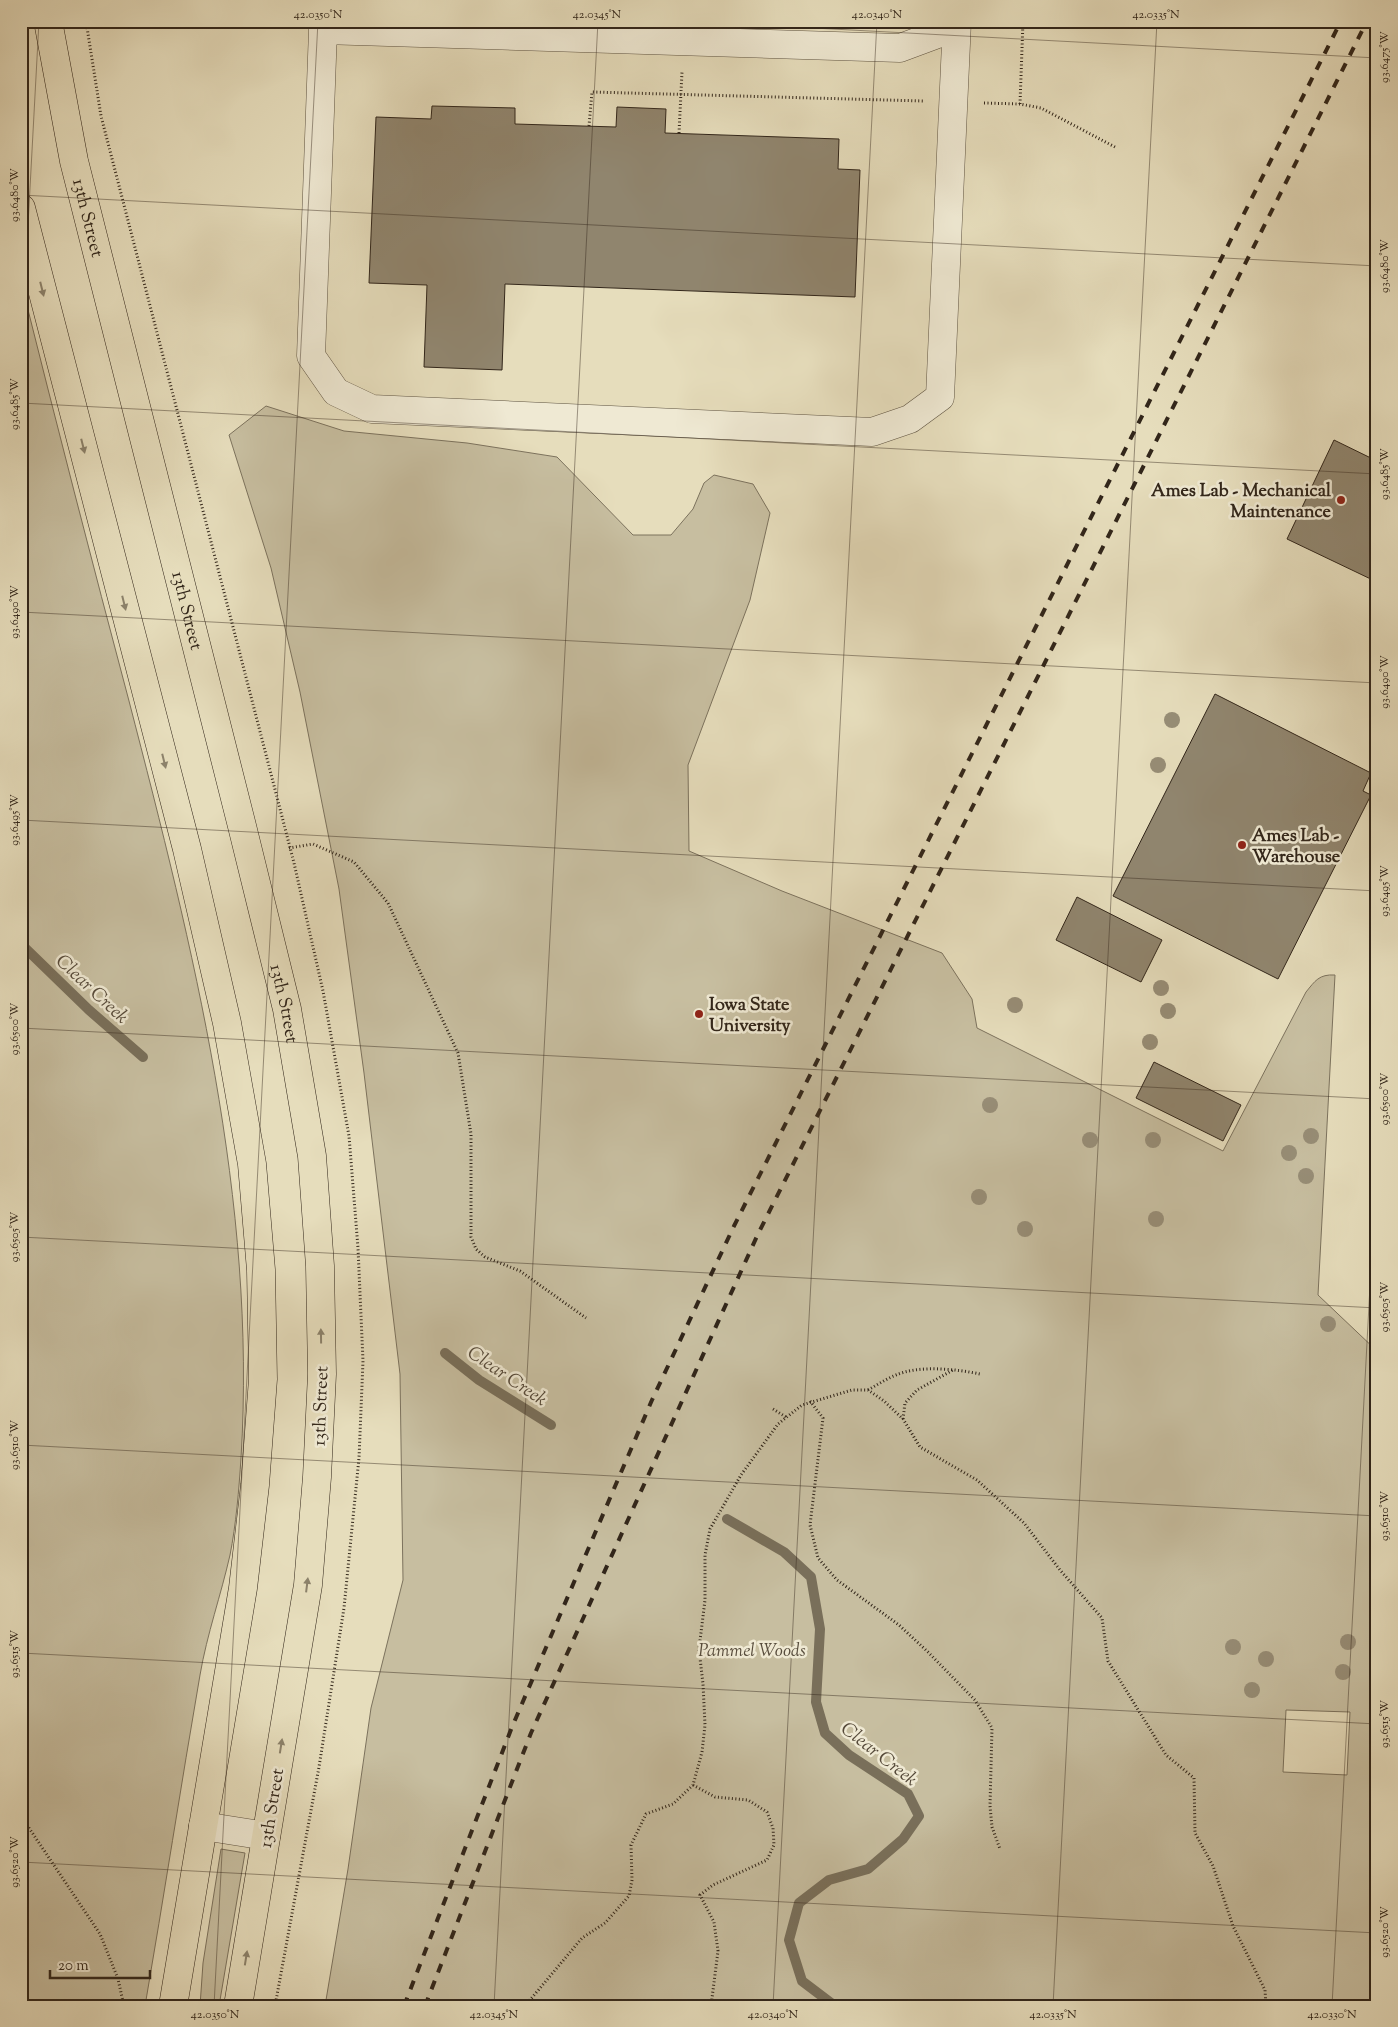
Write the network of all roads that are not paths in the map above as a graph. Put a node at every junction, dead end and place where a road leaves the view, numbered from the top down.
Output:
1 (48, 21) edge
2 (948, 21) edge
3 (957, 21) edge
4 (21, 208) edge
5 (203, 1826) junction
6 (266, 1836) junction
7 (173, 2006) edge
8 (238, 2006) edge

6 -> 1 main road, 13th Street
2 - 3 street
4 -> 5 main road
5 - 6 street
5 - 7 main road
8 -> 6 main road, 13th Street

